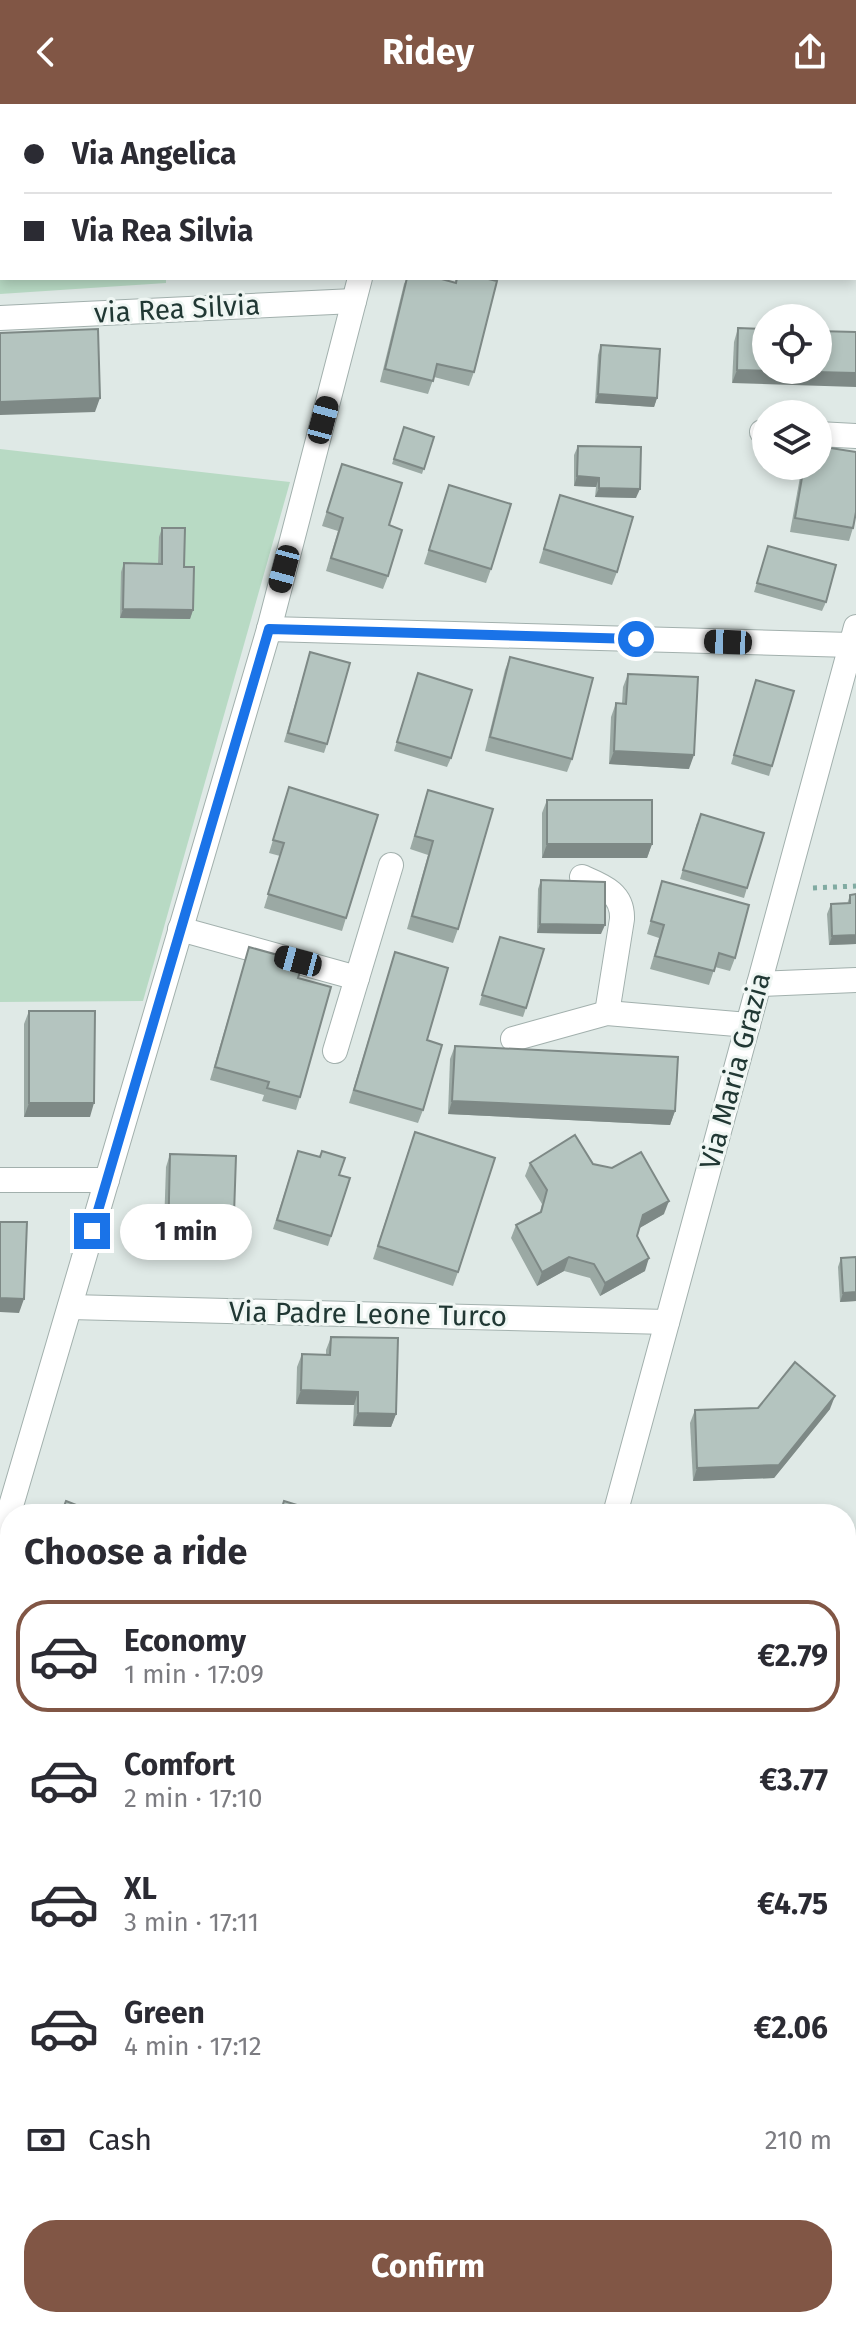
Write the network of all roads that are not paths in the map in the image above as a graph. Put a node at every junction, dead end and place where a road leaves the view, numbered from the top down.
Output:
1 (357, 289) edge
2 (0, 318) edge
3 (832, 435) edge
4 (856, 436) edge
5 (269, 629) junction
6 (854, 636) edge
7 (391, 865) dead end
8 (582, 877) dead end
9 (180, 929) junction
10 (357, 978) junction
11 (856, 980) edge
12 (759, 984) junction
13 (607, 1013) junction
14 (748, 1025) junction
15 (513, 1039) dead end
16 (335, 1051) dead end
17 (0, 1180) edge
18 (107, 1180) junction
19 (70, 1307) junction
20 (667, 1322) junction
21 (12, 1504) edge
22 (618, 1504) edge

1 - 2 street, via Rea Silvia
1 - 5 street
3 - 4 street
5 - 6 street
5 - 9 street
6 - 12 street, Via Maria Grazia
7 - 10 street
8 - 13 street
9 - 10 street
9 - 18 street
10 - 16 street
11 - 12 street
12 - 14 street, Via Maria Grazia
13 - 14 street
13 - 15 street
14 - 20 street, Via Maria Grazia
17 - 18 street
18 - 19 street
19 - 20 street, Via Padre Leone Turco
19 - 21 street
20 - 22 street, Via Maria Grazia

